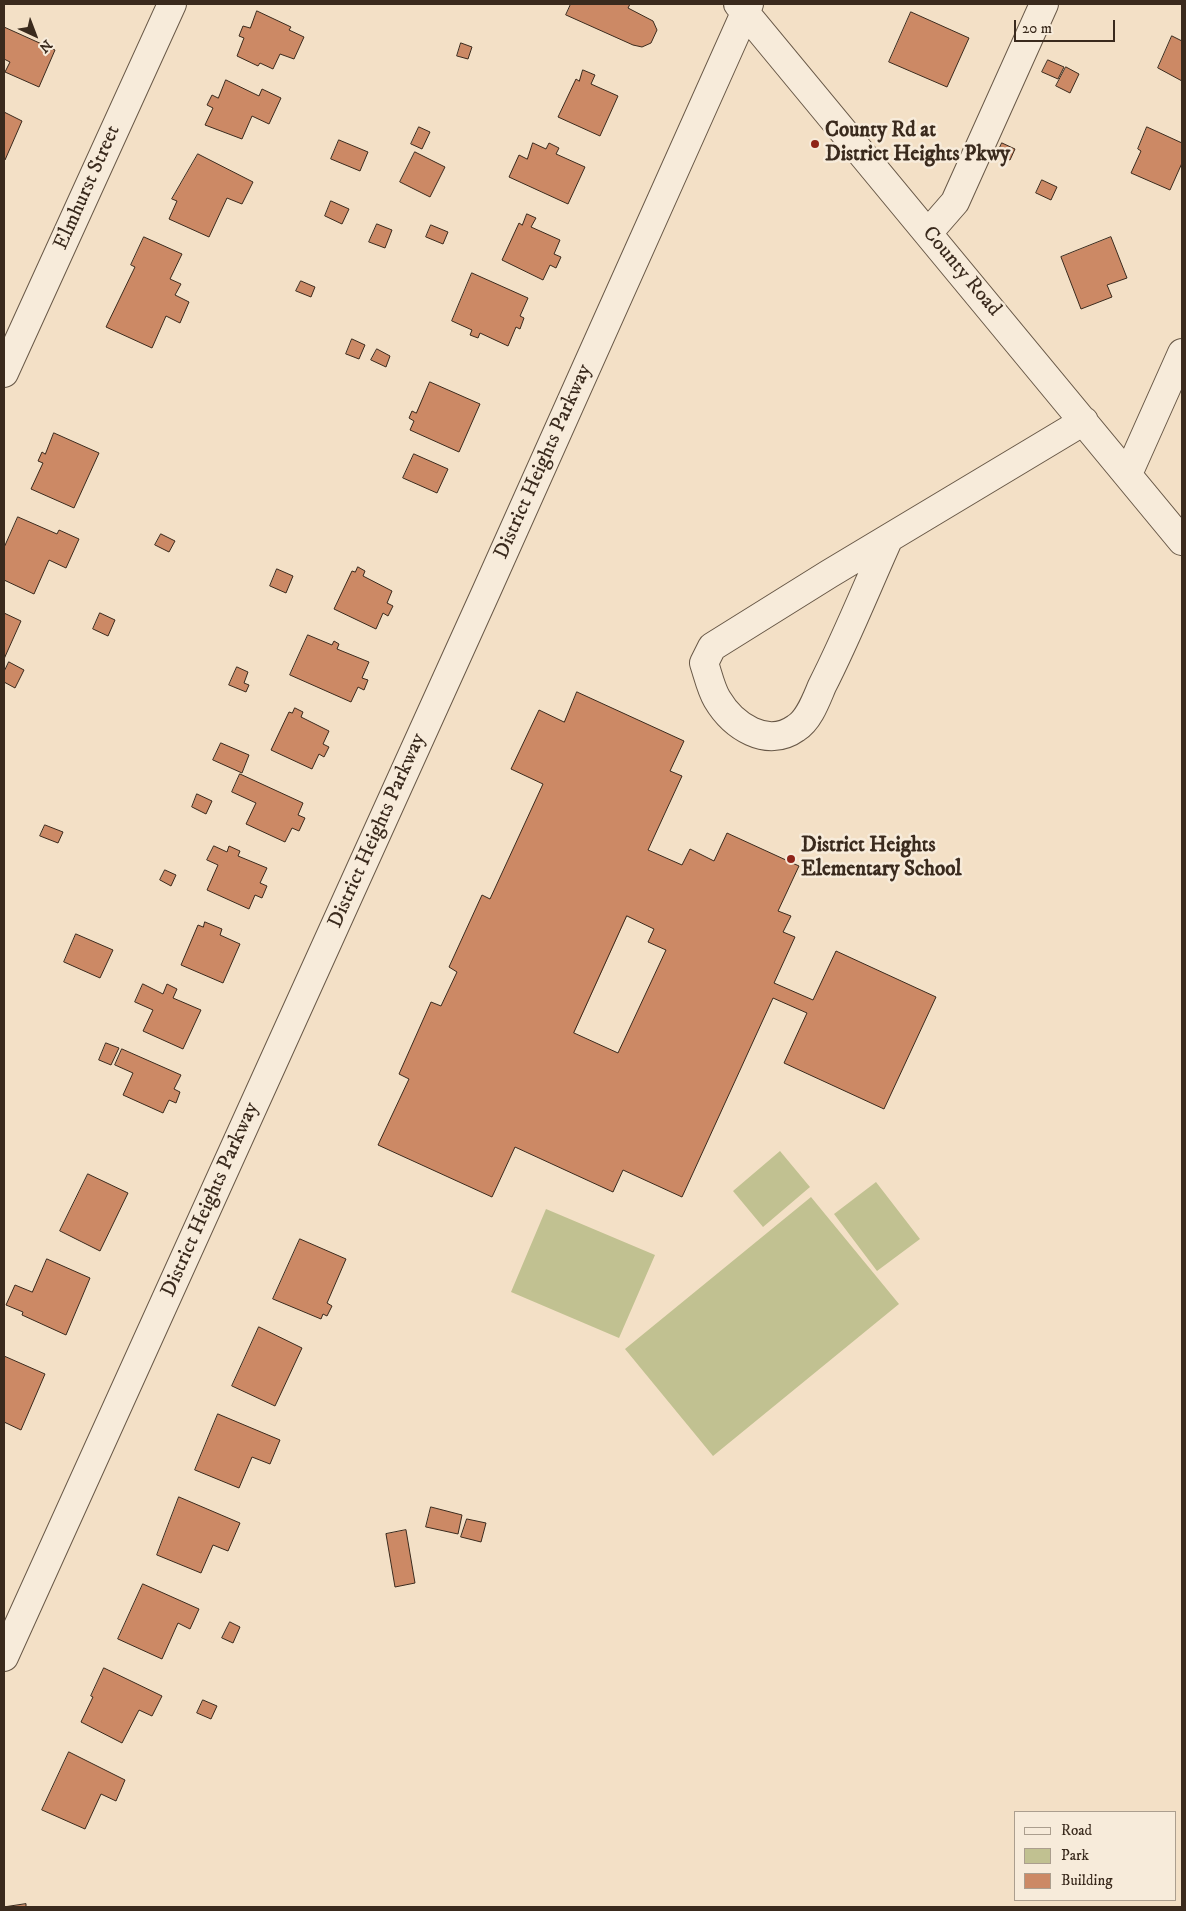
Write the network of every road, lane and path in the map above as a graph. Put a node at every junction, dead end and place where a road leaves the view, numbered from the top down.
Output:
1 (172, 4) edge
2 (1044, 4) edge
3 (744, 7) edge
4 (928, 233) junction
5 (10, 342) edge
6 (1182, 353) edge
7 (4, 373) edge
8 (1084, 421) junction
9 (1128, 474) junction
10 (888, 540) junction
11 (1182, 541) edge
12 (5, 1653) edge

1 - 5 street, Elmhurst Street
2 - 4 street
3 - 4 street, County Road
3 - 12 street, District Heights Parkway
4 - 8 street, County Road
5 - 7 street, Elmhurst Street
6 - 9 street
8 - 9 street, County Road
8 - 10 street
9 - 11 street, County Road
10 - 10 street

